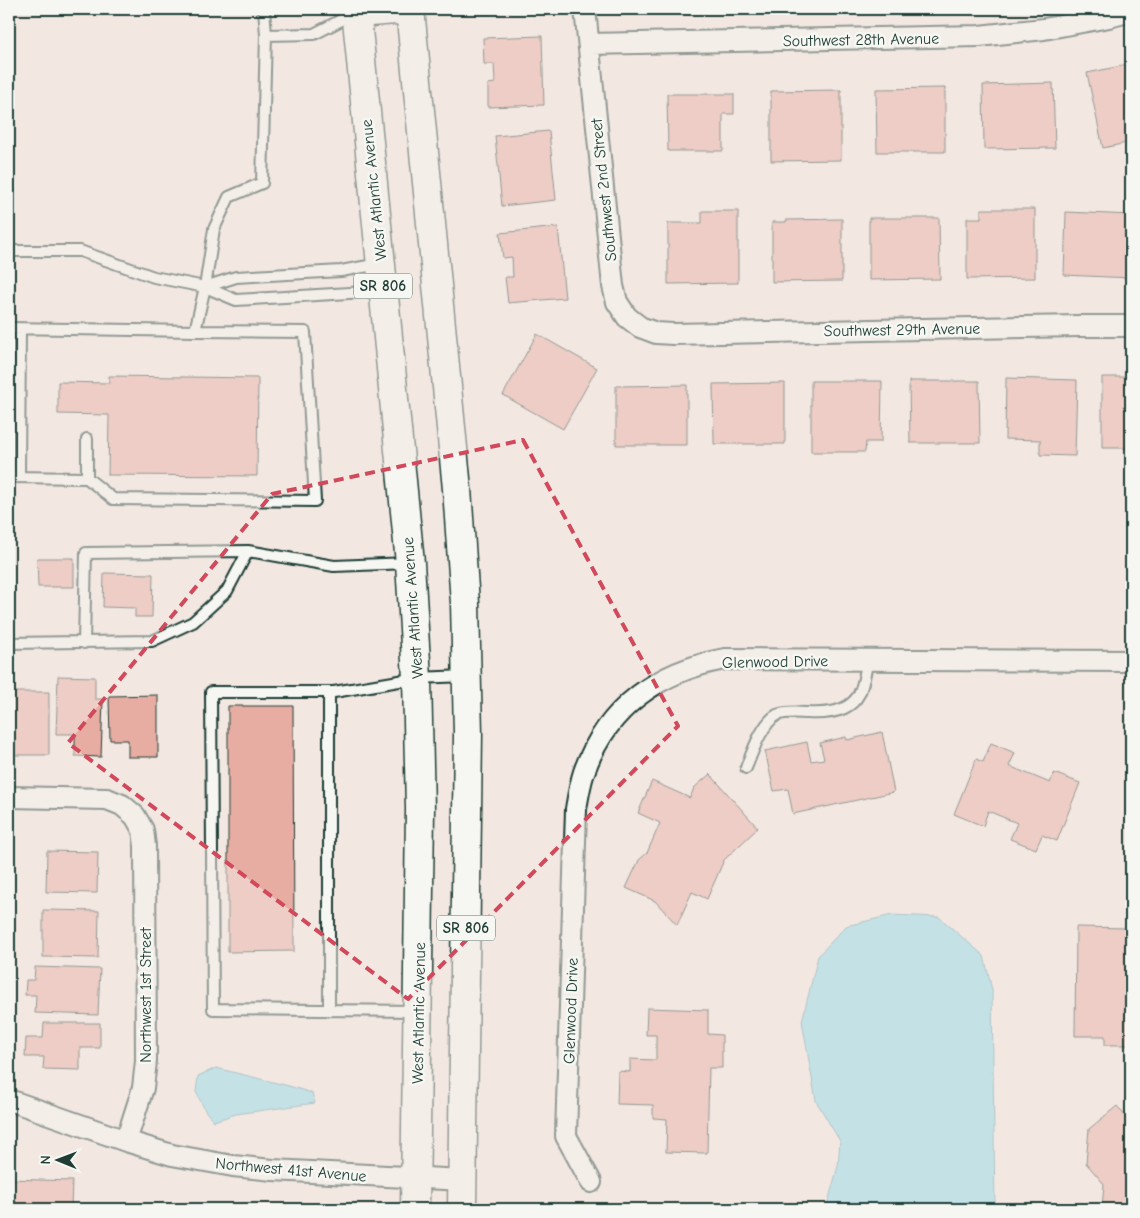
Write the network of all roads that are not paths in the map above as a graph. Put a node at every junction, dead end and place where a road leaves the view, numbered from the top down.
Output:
1 (264, 9) edge
2 (410, 9) edge
3 (585, 9) edge
4 (349, 10) edge
5 (1131, 11) edge
6 (266, 35) junction
7 (589, 44) junction
8 (9, 251) edge
9 (380, 263) junction
10 (205, 287) junction
11 (383, 291) junction
12 (1131, 326) edge
13 (9, 328) edge
14 (20, 328) junction
15 (195, 330) junction
16 (673, 334) joint
17 (87, 439) dead end
18 (14, 477) edge
19 (87, 478) junction
20 (248, 551) junction
21 (410, 564) junction
22 (9, 643) edge
23 (84, 643) junction
24 (868, 660) junction
25 (1131, 661) edge
26 (467, 676) junction
27 (417, 678) junction
28 (329, 692) junction
29 (746, 768) dead end
30 (9, 798) edge
31 (329, 1010) junction
32 (418, 1011) junction
33 (9, 1100) edge
34 (126, 1141) junction
35 (416, 1178) junction
36 (463, 1180) junction
37 (591, 1182) dead end
38 (416, 1209) edge
39 (462, 1209) edge

1 - 6 lane
2 - 4 main road
2 - 26 main road, SR 806
3 - 7 street, Southwest 2nd Street
4 - 6 lane
4 - 9 main road, West Atlantic Avenue / SR 806
5 - 7 street, Southwest 28th Avenue
6 - 10 lane
7 - 16 street, Southwest 2nd Street
8 - 10 lane
9 - 10 lane
9 - 11 main road, West Atlantic Avenue / SR 806
10 - 11 lane
10 - 15 lane
11 - 21 main road, West Atlantic Avenue / SR 806
12 - 16 street, Southwest 29th Avenue
13 - 14 lane
14 - 15 lane
14 - 18 lane
15 - 19 lane
17 - 19 lane
18 - 19 lane
20 - 21 lane
20 - 23 lane
20 - 23 lane
21 - 27 main road, West Atlantic Avenue / SR 806
22 - 23 lane
24 - 25 street, Glenwood Drive
24 - 29 lane
24 - 37 street, Glenwood Drive
26 - 27 lane
26 - 36 main road, SR 806
27 - 28 lane
27 - 32 main road, West Atlantic Avenue / SR 806
28 - 31 lane
28 - 31 lane
30 - 34 street, Northwest 1st Street
31 - 32 lane
32 - 35 main road, West Atlantic Avenue / SR 806
33 - 34 street, Northwest 41st Avenue
34 - 35 street, Northwest 41st Avenue
35 - 36 street, Northwest 41st Avenue
35 - 38 main road, West Atlantic Avenue / SR 806
36 - 39 main road, SR 806

